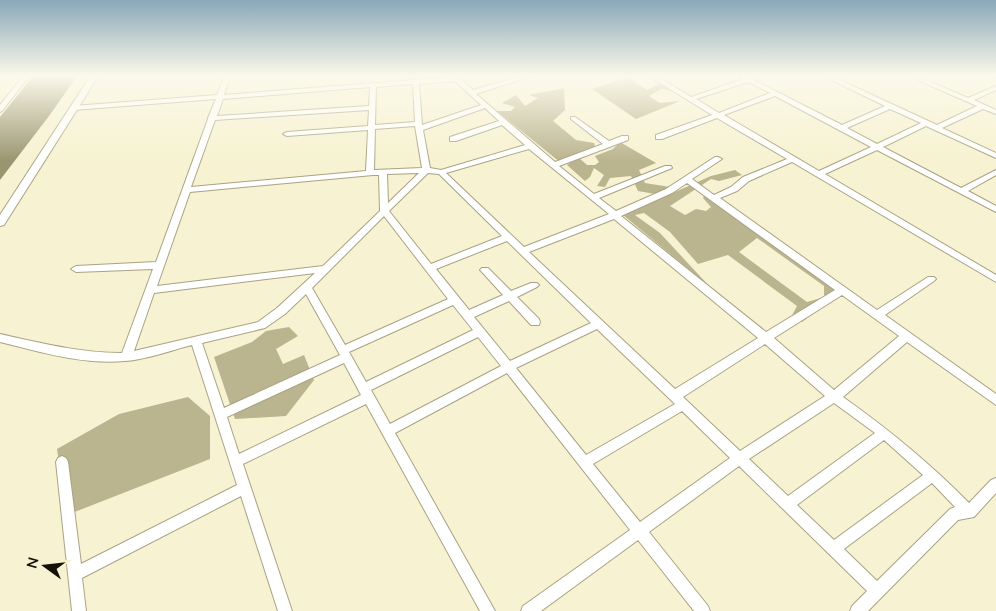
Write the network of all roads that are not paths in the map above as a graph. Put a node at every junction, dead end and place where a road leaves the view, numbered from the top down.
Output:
1 (76, 104) edge
2 (133, 104) edge
3 (217, 104) edge
4 (372, 104) edge
5 (417, 104) edge
6 (482, 104) edge
7 (699, 104) edge
8 (749, 104) edge
9 (794, 104) edge
10 (886, 104) edge
11 (977, 104) edge
12 (485, 106) junction
13 (891, 106) junction
14 (983, 106) junction
15 (73, 108) junction
16 (372, 108) junction
17 (996, 112) edge
18 (718, 115) junction
19 (211, 118) junction
20 (573, 118) dead end
21 (503, 122) junction
22 (927, 124) junction
23 (419, 126) junction
24 (372, 127) junction
25 (842, 128) junction
26 (937, 128) junction
27 (287, 134) dead end
28 (659, 137) dead end
29 (625, 138) dead end
30 (453, 139) dead end
31 (608, 144) junction
32 (530, 146) junction
33 (877, 147) junction
34 (996, 156) edge
35 (718, 159) dead end
36 (794, 159) junction
37 (555, 165) junction
38 (668, 168) dead end
39 (426, 170) junction
40 (383, 172) junction
41 (441, 172) junction
42 (996, 172) edge
43 (370, 174) junction
44 (819, 174) junction
45 (687, 179) junction
46 (187, 190) junction
47 (962, 191) junction
48 (593, 197) junction
49 (714, 198) junction
50 (996, 209) edge
51 (384, 211) junction
52 (615, 215) junction
53 (0, 223) edge
54 (508, 237) junction
55 (522, 251) junction
56 (159, 265) junction
57 (430, 268) junction
58 (76, 269) dead end
59 (324, 270) junction
60 (485, 270) dead end
61 (931, 279) dead end
62 (996, 279) edge
63 (534, 285) dead end
64 (307, 287) junction
65 (150, 290) junction
66 (842, 290) junction
67 (509, 296) junction
68 (455, 300) junction
69 (468, 315) junction
70 (877, 315) junction
71 (535, 322) dead end
72 (598, 324) junction
73 (480, 331) junction
74 (907, 336) junction
75 (0, 338) edge
76 (766, 338) junction
77 (196, 341) junction
78 (344, 354) junction
79 (126, 357) junction
80 (508, 366) junction
81 (366, 393) junction
82 (834, 397) junction
83 (996, 400) edge
84 (678, 401) junction
85 (220, 415) junction
86 (388, 431) junction
87 (884, 433) junction
88 (739, 459) junction
89 (62, 462) dead end
90 (235, 462) junction
91 (585, 462) junction
92 (933, 475) junction
93 (996, 484) edge
94 (244, 488) junction
95 (787, 505) junction
96 (969, 512) junction
97 (638, 530) junction
98 (833, 549) junction
99 (75, 574) junction
100 (877, 591) junction
101 (79, 611) edge
102 (285, 611) edge
103 (488, 611) edge
104 (528, 611) edge
105 (703, 611) edge
106 (857, 611) edge

1 - 15 main road
2 - 15 street
3 - 19 street
4 - 16 street
5 - 23 street
6 - 12 street
7 - 18 street
8 - 18 street
9 - 25 street
10 - 13 street
11 - 14 street
12 - 21 street
12 - 23 street
13 - 22 street
13 - 25 street
14 - 17 street
14 - 26 street
15 - 53 main road
16 - 19 street
16 - 24 street
18 - 28 street
18 - 36 street
19 - 46 street
20 - 31 street
21 - 30 street
21 - 32 street
22 - 26 street
22 - 33 street
23 - 24 street
23 - 39 street
24 - 27 street
24 - 43 street
25 - 33 street
26 - 34 street
29 - 31 street
31 - 37 street
32 - 37 street
32 - 41 street
33 - 44 street
33 - 47 street
35 - 45 street
36 - 44 street
36 - 49 street
37 - 48 street
38 - 48 street
39 - 40 street
39 - 41 street
39 - 51 street
40 - 43 street
40 - 51 street
41 - 54 street
42 - 47 street
43 - 46 street
44 - 62 street
45 - 49 street
45 - 52 street
46 - 56 street
47 - 50 street
48 - 52 street
49 - 66 street
51 - 57 street
51 - 59 street
52 - 55 street
52 - 76 street
54 - 55 street
54 - 57 street
55 - 72 street
56 - 58 street
56 - 65 street
57 - 68 street
59 - 64 street
59 - 65 street
60 - 67 street
61 - 70 street
63 - 67 street
64 - 77 street
64 - 78 street
65 - 79 street
66 - 70 street
66 - 76 street
67 - 69 street
67 - 71 street
68 - 69 street
68 - 78 street
69 - 73 street
70 - 74 street
72 - 80 street
72 - 84 street
73 - 80 street
73 - 81 street
74 - 82 street
74 - 83 street
75 - 79 street
76 - 82 street
76 - 84 street
77 - 79 street
77 - 85 street
78 - 81 street
78 - 85 street
80 - 86 street
80 - 91 street
81 - 86 street
81 - 90 street
82 - 87 street
82 - 88 street
84 - 88 street
84 - 91 street
85 - 90 street
86 - 103 street
87 - 92 street
87 - 95 street
88 - 95 street
88 - 97 street
89 - 99 street
90 - 94 street
91 - 97 street
92 - 96 street
92 - 98 street
93 - 96 street
94 - 99 street
94 - 102 street
95 - 98 street
96 - 100 street
97 - 104 street
97 - 105 street
98 - 100 street
99 - 101 street
100 - 106 street

